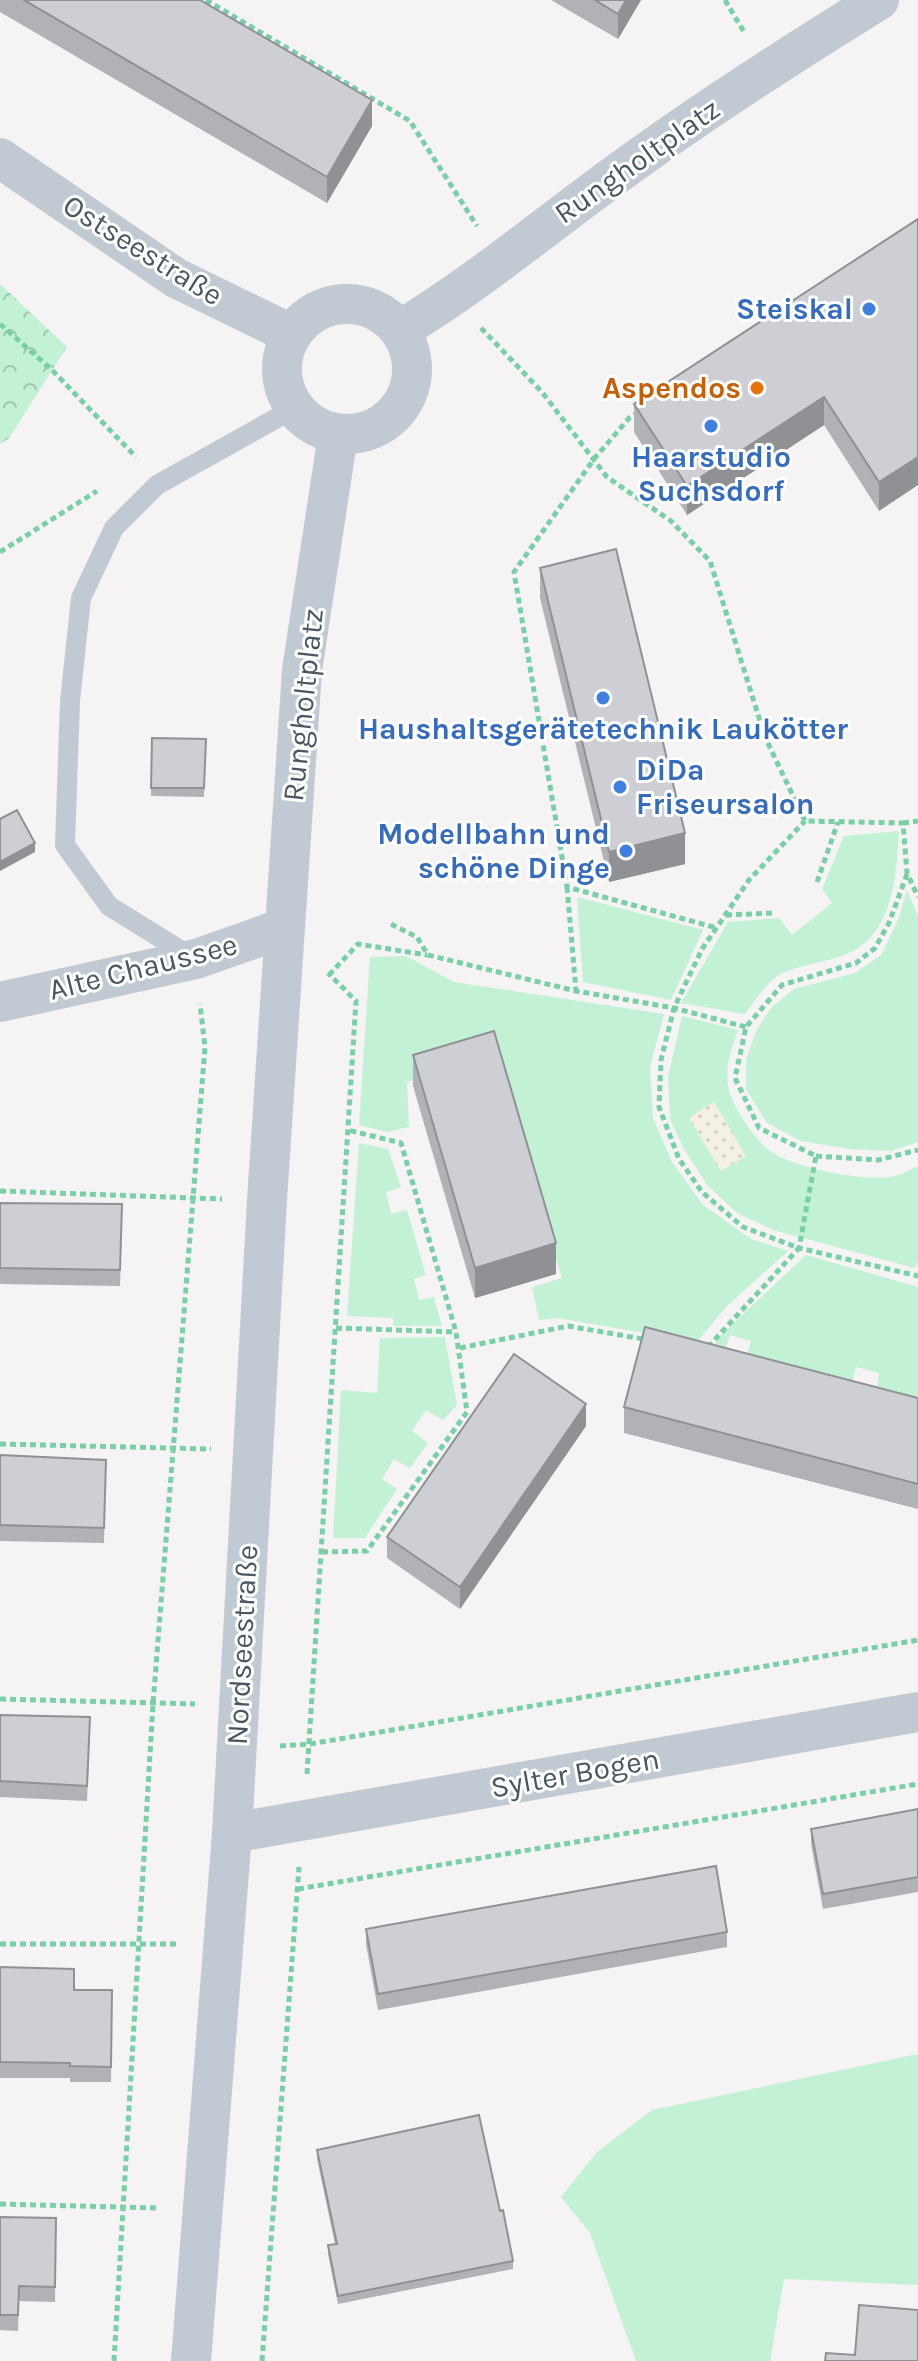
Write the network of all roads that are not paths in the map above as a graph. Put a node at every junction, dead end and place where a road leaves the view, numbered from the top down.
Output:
1 (879, 0) edge
2 (0, 158) edge
3 (400, 330) junction
4 (291, 334) junction
5 (293, 409) junction
6 (338, 435) junction
7 (284, 928) junction
8 (196, 959) junction
9 (0, 1002) edge
10 (918, 1712) edge
11 (232, 1833) junction
12 (191, 2361) edge

1 - 3 street, Rungholtplatz
2 - 4 street, Ostseestraße
3 - 4 street
3 - 6 street
4 - 5 street
5 - 6 street
5 - 8 lane
6 - 7 street, Rungholtplatz
7 - 8 street, Alte Chaussee
7 - 11 street, Nordseestraße
8 - 9 street, Alte Chaussee
10 - 11 street, Sylter Bogen
11 - 12 street, Nordseestraße

